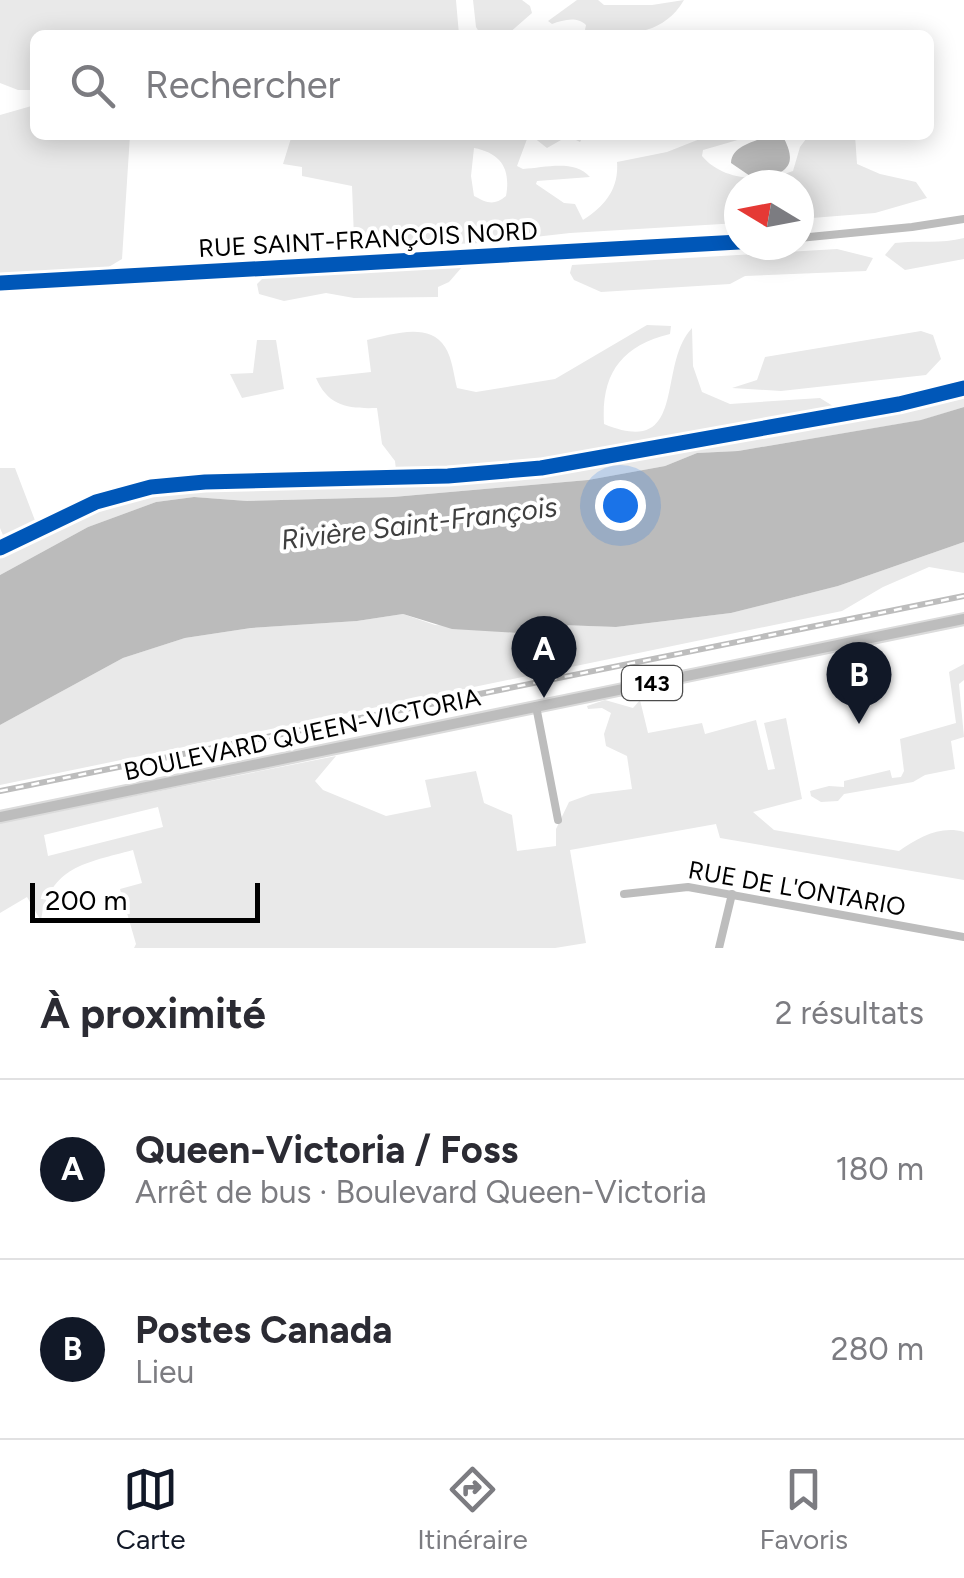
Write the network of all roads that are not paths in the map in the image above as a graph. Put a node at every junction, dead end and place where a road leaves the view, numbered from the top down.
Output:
1 (964, 218) edge
2 (814, 237) edge
3 (724, 243) edge
4 (0, 284) edge
5 (393, 476) dead end
6 (0, 548) edge
7 (964, 619) edge
8 (536, 706) junction
9 (0, 817) edge
10 (558, 820) dead end
11 (624, 894) dead end
12 (732, 894) junction
13 (964, 938) edge
14 (719, 948) edge

1 - 2 street
3 - 4 street, RUE SAINT-FRANÇOIS NORD
5 - 6 street
7 - 8 main road, BOULEVARD QUEEN-VICTORIA / 143
8 - 9 main road, BOULEVARD QUEEN-VICTORIA / 143
8 - 10 street
11 - 12 street, RUE DE L'ONTARIO
12 - 13 street, RUE DE L'ONTARIO
12 - 14 street

